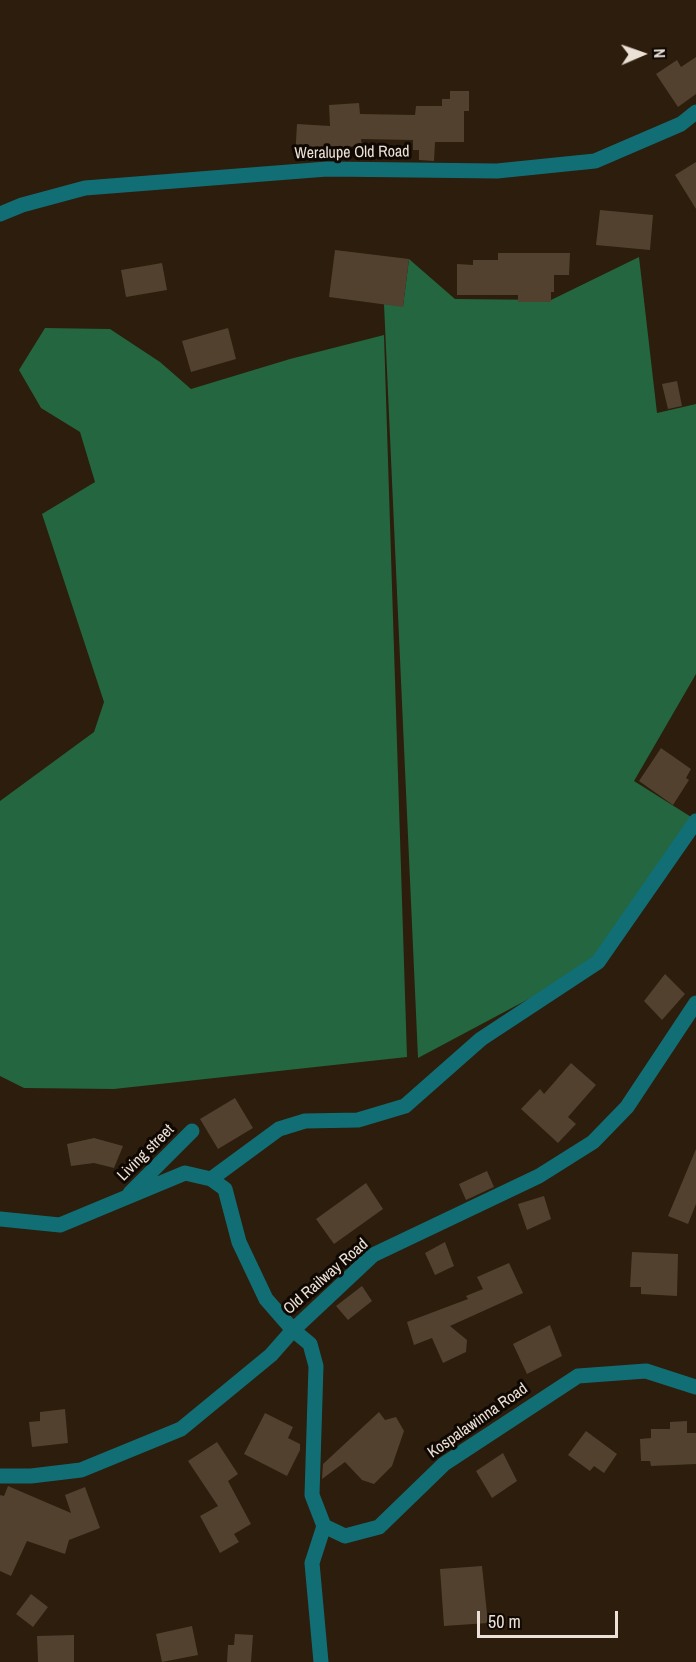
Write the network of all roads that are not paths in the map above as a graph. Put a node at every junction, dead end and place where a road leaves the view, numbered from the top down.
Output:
1 (696, 112) edge
2 (0, 213) edge
3 (696, 821) edge
4 (696, 1003) edge
5 (192, 1131) dead end
6 (211, 1179) junction
7 (124, 1199) junction
8 (0, 1220) edge
9 (293, 1330) junction
10 (696, 1387) edge
11 (0, 1476) edge
12 (324, 1526) junction
13 (321, 1662) edge

1 - 2 street, Weralupe Old Road
3 - 6 street
4 - 9 street, Old Railway Road
5 - 7 street, Living street
6 - 7 street
6 - 9 street
7 - 8 street
9 - 11 street, Old Railway Road
9 - 12 street
10 - 12 street, Kospalawinna Road
12 - 13 street

